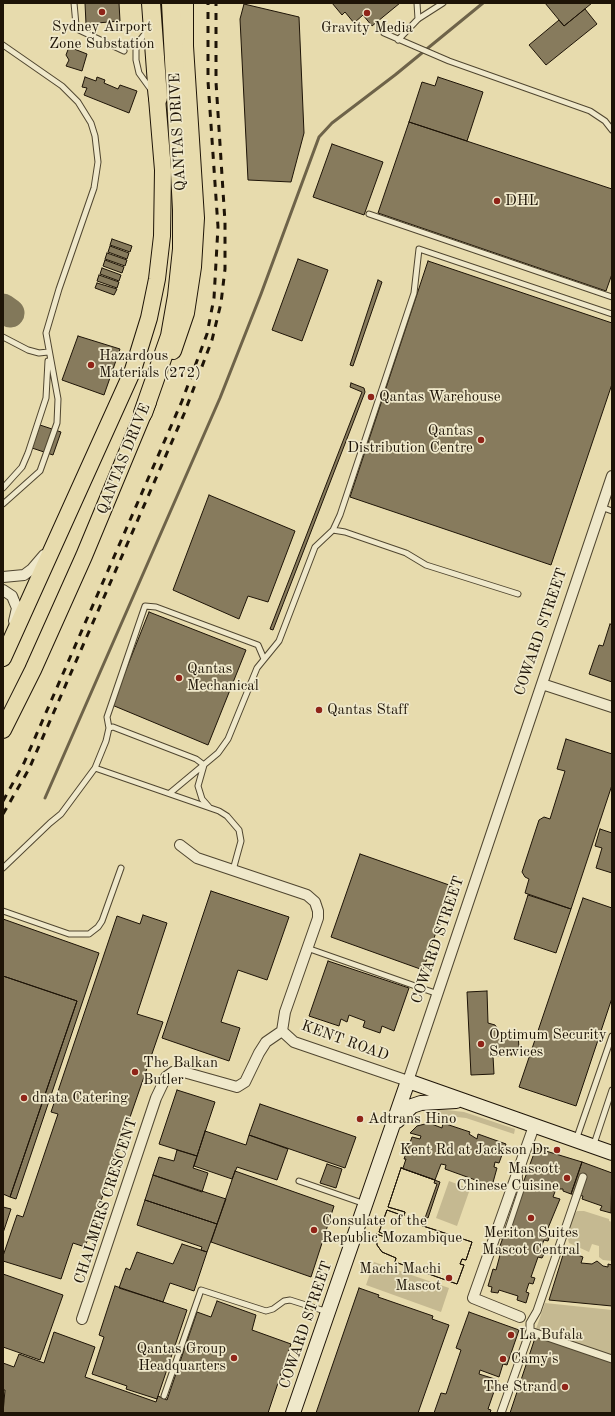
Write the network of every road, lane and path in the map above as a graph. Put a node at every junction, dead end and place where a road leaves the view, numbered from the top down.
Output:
1 (74, 3) edge
2 (145, 3) edge
3 (151, 3) edge
4 (171, 3) edge
5 (185, 3) edge
6 (417, 3) edge
7 (443, 3) edge
8 (418, 19) junction
9 (384, 33) dead end
10 (398, 40) junction
11 (3, 45) edge
12 (124, 51) dead end
13 (158, 98) junction
14 (612, 130) edge
15 (369, 214) dead end
16 (612, 297) edge
17 (612, 314) edge
18 (3, 337) edge
19 (48, 352) junction
20 (143, 413) junction
21 (612, 476) edge
22 (3, 488) edge
23 (3, 504) edge
24 (601, 507) junction
25 (612, 511) edge
26 (333, 530) junction
27 (59, 533) junction
28 (3, 577) edge
29 (3, 590) edge
30 (518, 594) dead end
31 (6, 651) edge
32 (264, 659) junction
33 (542, 684) junction
34 (612, 707) edge
35 (109, 728) junction
36 (3, 730) edge
37 (204, 765) junction
38 (95, 768) junction
39 (170, 793) junction
40 (210, 807) junction
41 (180, 845) dead end
42 (3, 868) edge
43 (121, 868) dead end
44 (233, 870) junction
45 (3, 911) edge
46 (307, 948) junction
47 (438, 994) junction
48 (282, 1031) junction
49 (612, 1036) edge
50 (408, 1081) junction
51 (612, 1090) edge
52 (462, 1100) junction
53 (393, 1126) junction
54 (534, 1126) junction
55 (575, 1141) junction
56 (593, 1147) junction
57 (612, 1153) edge
58 (583, 1177) dead end
59 (299, 1181) dead end
60 (366, 1204) junction
61 (328, 1312) junction
62 (520, 1317) dead end
63 (82, 1319) dead end
64 (530, 1331) junction
65 (612, 1359) edge
66 (164, 1396) dead end
67 (294, 1413) edge
68 (501, 1413) edge

1 - 12 lane
2 - 13 highway
3 - 13 highway, QANTAS DRIVE
4 - 20 highway, QANTAS DRIVE
5 - 20 highway
6 - 8 lane
7 - 8 lane
8 - 10 lane
9 - 10 lane
10 - 14 lane
11 - 19 lane
13 - 27 highway, QANTAS DRIVE
15 - 16 lane
17 - 26 lane
18 - 19 lane
19 - 22 lane
19 - 23 lane
20 - 36 highway, QANTAS DRIVE
21 - 24 street, COWARD STREET
24 - 25 lane
24 - 33 street, COWARD STREET
26 - 30 lane
26 - 32 lane
27 - 28 street
27 - 31 highway, QANTAS DRIVE
29 - 31 street
32 - 35 lane
32 - 37 lane
33 - 34 street
33 - 47 street, COWARD STREET
35 - 37 lane
35 - 38 lane
37 - 39 lane
37 - 40 lane
38 - 39 lane
38 - 42 lane
39 - 40 lane
40 - 44 lane
41 - 44 street, KENT ROAD
43 - 45 lane
44 - 46 street, KENT ROAD
46 - 47 lane
46 - 48 street, KENT ROAD
47 - 50 street, COWARD STREET
48 - 50 street, KENT ROAD
48 - 63 street, CHALMERS CRESCENT
49 - 55 lane
50 - 52 main road, KENT ROAD
50 - 53 main road, COWARD STREET
51 - 56 lane
52 - 53 main road
52 - 54 main road, KENT ROAD
53 - 60 main road, COWARD STREET
54 - 55 main road, KENT ROAD
54 - 62 street
55 - 56 main road, KENT ROAD
56 - 57 main road, KENT ROAD
58 - 64 street
59 - 60 lane
60 - 61 main road, COWARD STREET
61 - 66 lane
61 - 67 main road, COWARD STREET
64 - 65 street
64 - 68 street

